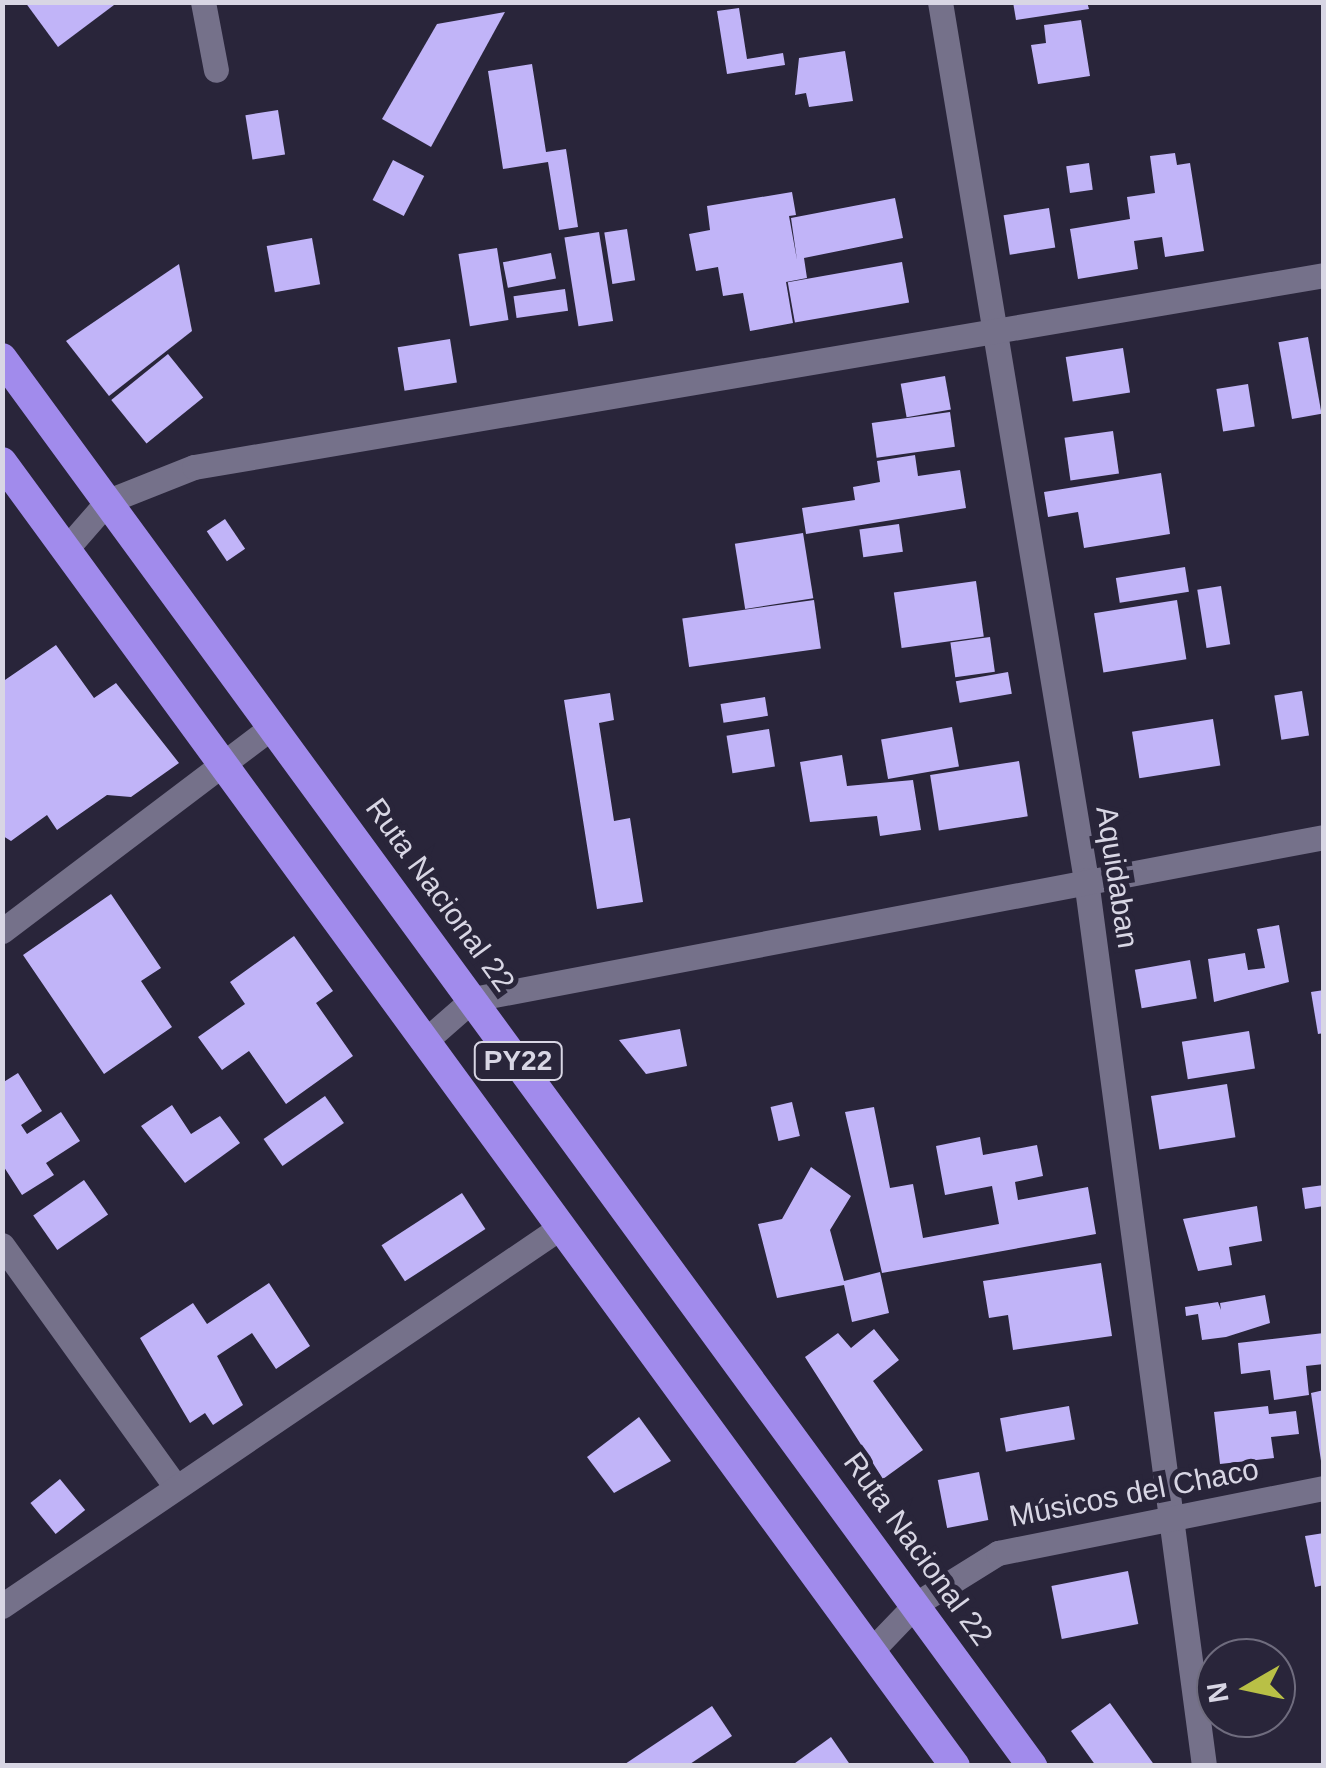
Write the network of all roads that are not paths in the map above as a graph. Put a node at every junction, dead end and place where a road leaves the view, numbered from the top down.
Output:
1 (203, 2) edge
2 (940, 2) edge
3 (216, 70) dead end
4 (1324, 274) edge
5 (994, 334) junction
6 (2, 358) edge
7 (2, 462) edge
8 (108, 501) junction
9 (66, 549) junction
10 (273, 726) junction
11 (223, 764) junction
12 (1324, 837) edge
13 (1086, 880) junction
14 (2, 931) edge
15 (473, 1000) junction
16 (425, 1041) junction
17 (561, 1227) junction
18 (2, 1245) edge
19 (176, 1487) junction
20 (1324, 1488) edge
21 (1174, 1516) junction
22 (916, 1604) junction
23 (2, 1606) edge
24 (871, 1651) junction
25 (955, 1766) edge
26 (1032, 1766) edge
27 (1204, 1766) edge

1 - 3 street
2 - 5 street, Aquidaban
4 - 5 street
5 - 8 street
5 - 13 street, Aquidaban
6 - 8 highway, Ruta Nacional 22 / PY22
7 - 9 highway, PY22
8 - 9 street
8 - 10 highway, Ruta Nacional 22 / PY22
9 - 11 highway, PY22
10 - 11 street
10 - 15 highway, Ruta Nacional 22 / PY22
11 - 14 street
11 - 16 highway, PY22
12 - 13 street
13 - 15 street
13 - 21 street, Aquidaban
15 - 16 street
15 - 22 highway, Ruta Nacional 22 / PY22
16 - 17 highway, PY22
17 - 19 street
17 - 24 highway, PY22
18 - 19 street
19 - 23 street
20 - 21 street, Músicos del Chaco
21 - 22 street, Músicos del Chaco
21 - 27 street, Aquidaban
22 - 24 street, Músicos del Chaco
22 - 26 highway, Ruta Nacional 22 / PY22
24 - 25 highway, PY22

